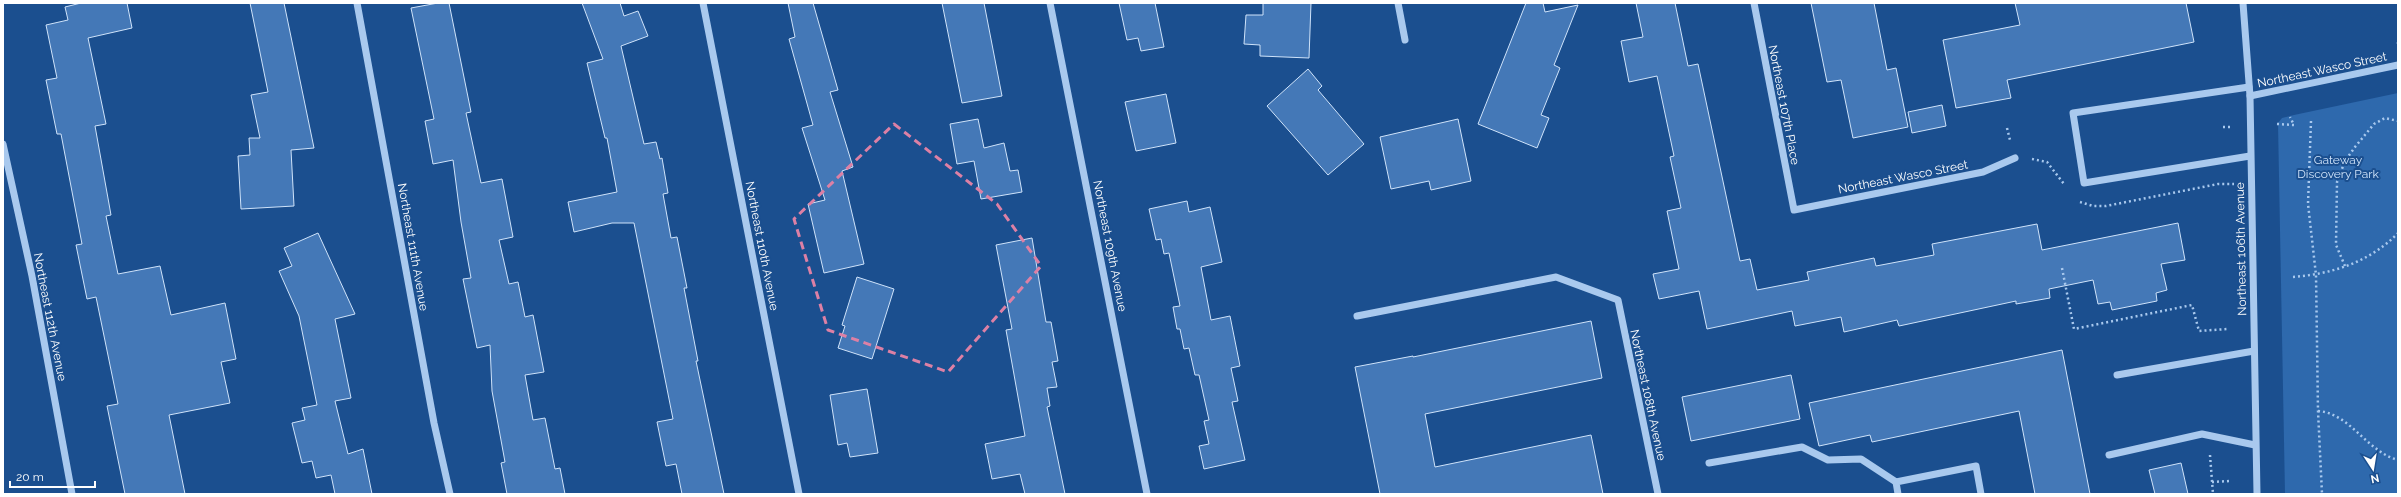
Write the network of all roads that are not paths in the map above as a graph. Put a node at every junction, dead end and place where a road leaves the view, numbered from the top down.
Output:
1 (357, 3) edge
2 (703, 3) edge
3 (1050, 3) edge
4 (1398, 3) edge
5 (1754, 3) edge
6 (2242, 3) edge
7 (1405, 40) dead end
8 (2398, 66) edge
9 (2249, 87) junction
10 (2250, 96) junction
11 (3, 144) edge
12 (2250, 156) junction
13 (2015, 158) dead end
14 (1794, 210) joint
15 (1357, 316) dead end
16 (2254, 352) junction
17 (2117, 375) dead end
18 (2255, 445) junction
19 (2109, 455) dead end
20 (1709, 463) dead end
21 (1896, 482) junction
22 (72, 494) edge
23 (450, 494) edge
24 (798, 494) edge
25 (1147, 494) edge
26 (1658, 494) edge
27 (1898, 494) edge
28 (1981, 494) edge
29 (2258, 494) edge

1 - 23 street, Northeast 111th Avenue
2 - 24 street, Northeast 110th Avenue
3 - 25 street, Northeast 109th Avenue
4 - 7 street
5 - 14 street, Northeast 107th Place
6 - 9 street, Northeast 106th Avenue
8 - 10 street, Northeast Wasco Street
9 - 10 street, Northeast 106th Avenue
9 - 12 street
10 - 12 street, Northeast 106th Avenue
11 - 22 street, Northeast 112th Avenue
12 - 16 street, Northeast 106th Avenue
13 - 14 street, Northeast Wasco Street
15 - 26 street, Northeast 108th Avenue
16 - 17 street
16 - 18 street, Northeast 106th Avenue
18 - 19 street
18 - 29 street, Northeast 106th Avenue
20 - 21 street
21 - 27 street
21 - 28 street

